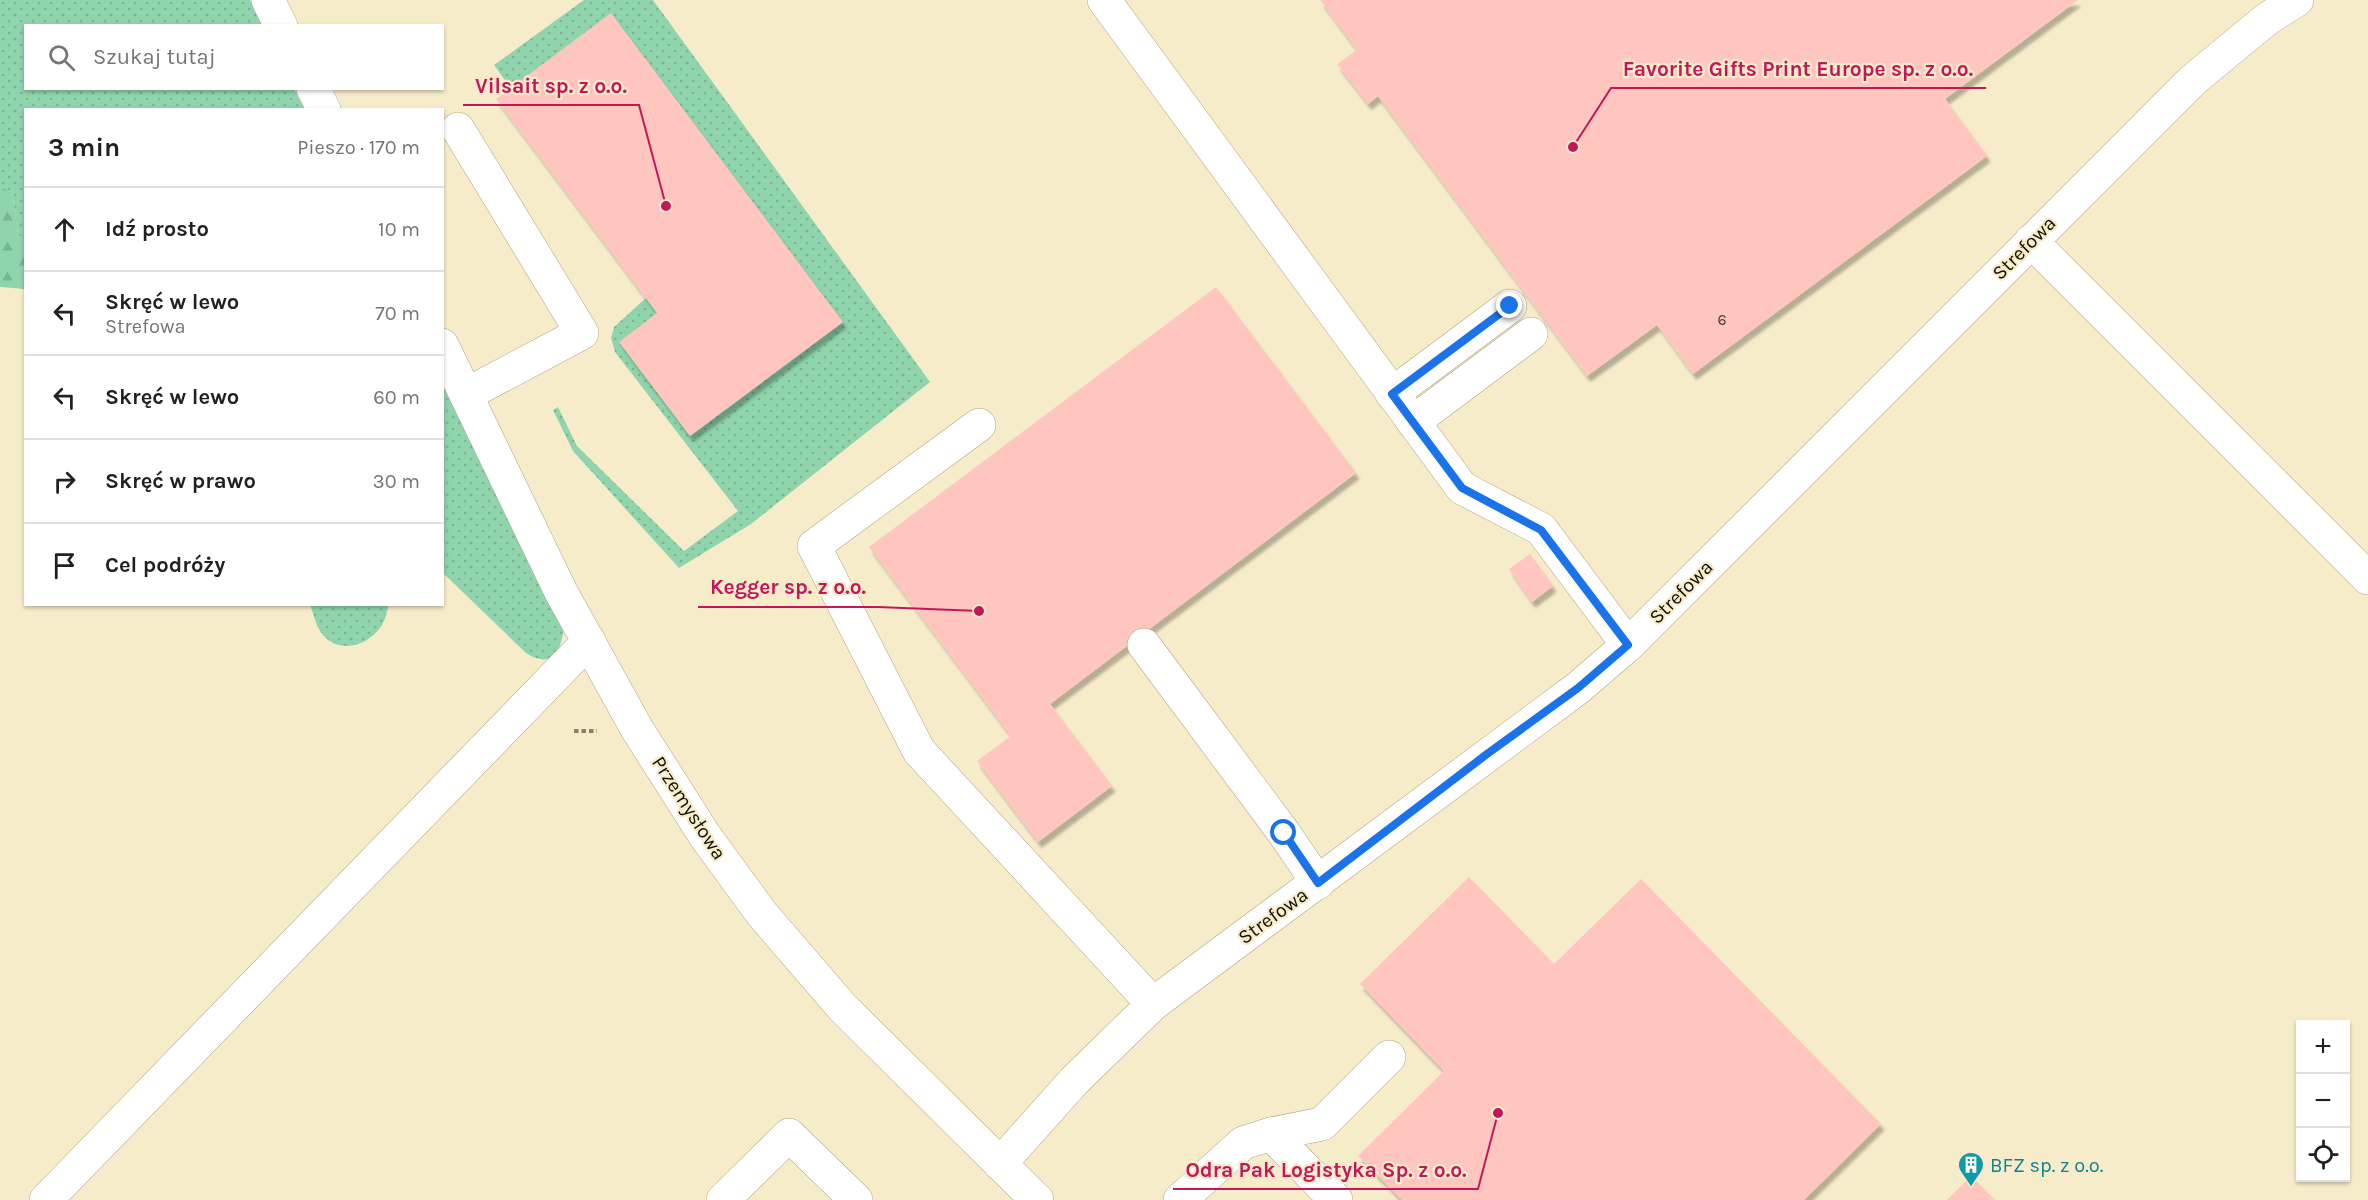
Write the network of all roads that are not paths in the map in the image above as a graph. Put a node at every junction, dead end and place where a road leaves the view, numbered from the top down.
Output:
1 (268, 0) edge
2 (1104, 0) edge
3 (2289, 2) edge
4 (280, 24) edge
5 (314, 90) edge
6 (323, 108) edge
7 (458, 129) dead end
8 (2031, 241) junction
9 (1510, 306) dead end
10 (1531, 334) dead end
11 (444, 349) edge
12 (467, 394) junction
13 (1392, 394) junction
14 (1413, 422) junction
15 (979, 425) dead end
16 (2368, 578) edge
17 (589, 641) junction
18 (1144, 645) dead end
19 (1628, 645) junction
20 (1318, 883) junction
21 (1153, 1004) junction
22 (1389, 1057) dead end
23 (1271, 1134) junction
24 (1000, 1164) junction
25 (46, 1200) edge
26 (723, 1200) edge
27 (856, 1200) edge
28 (1037, 1200) edge
29 (1180, 1200) edge
30 (1336, 1200) edge

1 - 4 street
2 - 13 street
3 - 8 street, Strefowa
5 - 6 street
7 - 12 street
8 - 16 street
8 - 19 street, Strefowa
9 - 13 street
10 - 14 street
11 - 12 street, Przemysłowa
12 - 17 street, Przemysłowa
13 - 14 street
14 - 19 street
15 - 21 street
17 - 24 street, Przemysłowa
17 - 25 street
18 - 20 street
19 - 20 street, Strefowa
20 - 21 street, Strefowa
21 - 24 street, Strefowa
22 - 23 street
23 - 29 street
23 - 30 street
24 - 28 street, Przemysłowa
26 - 27 street

